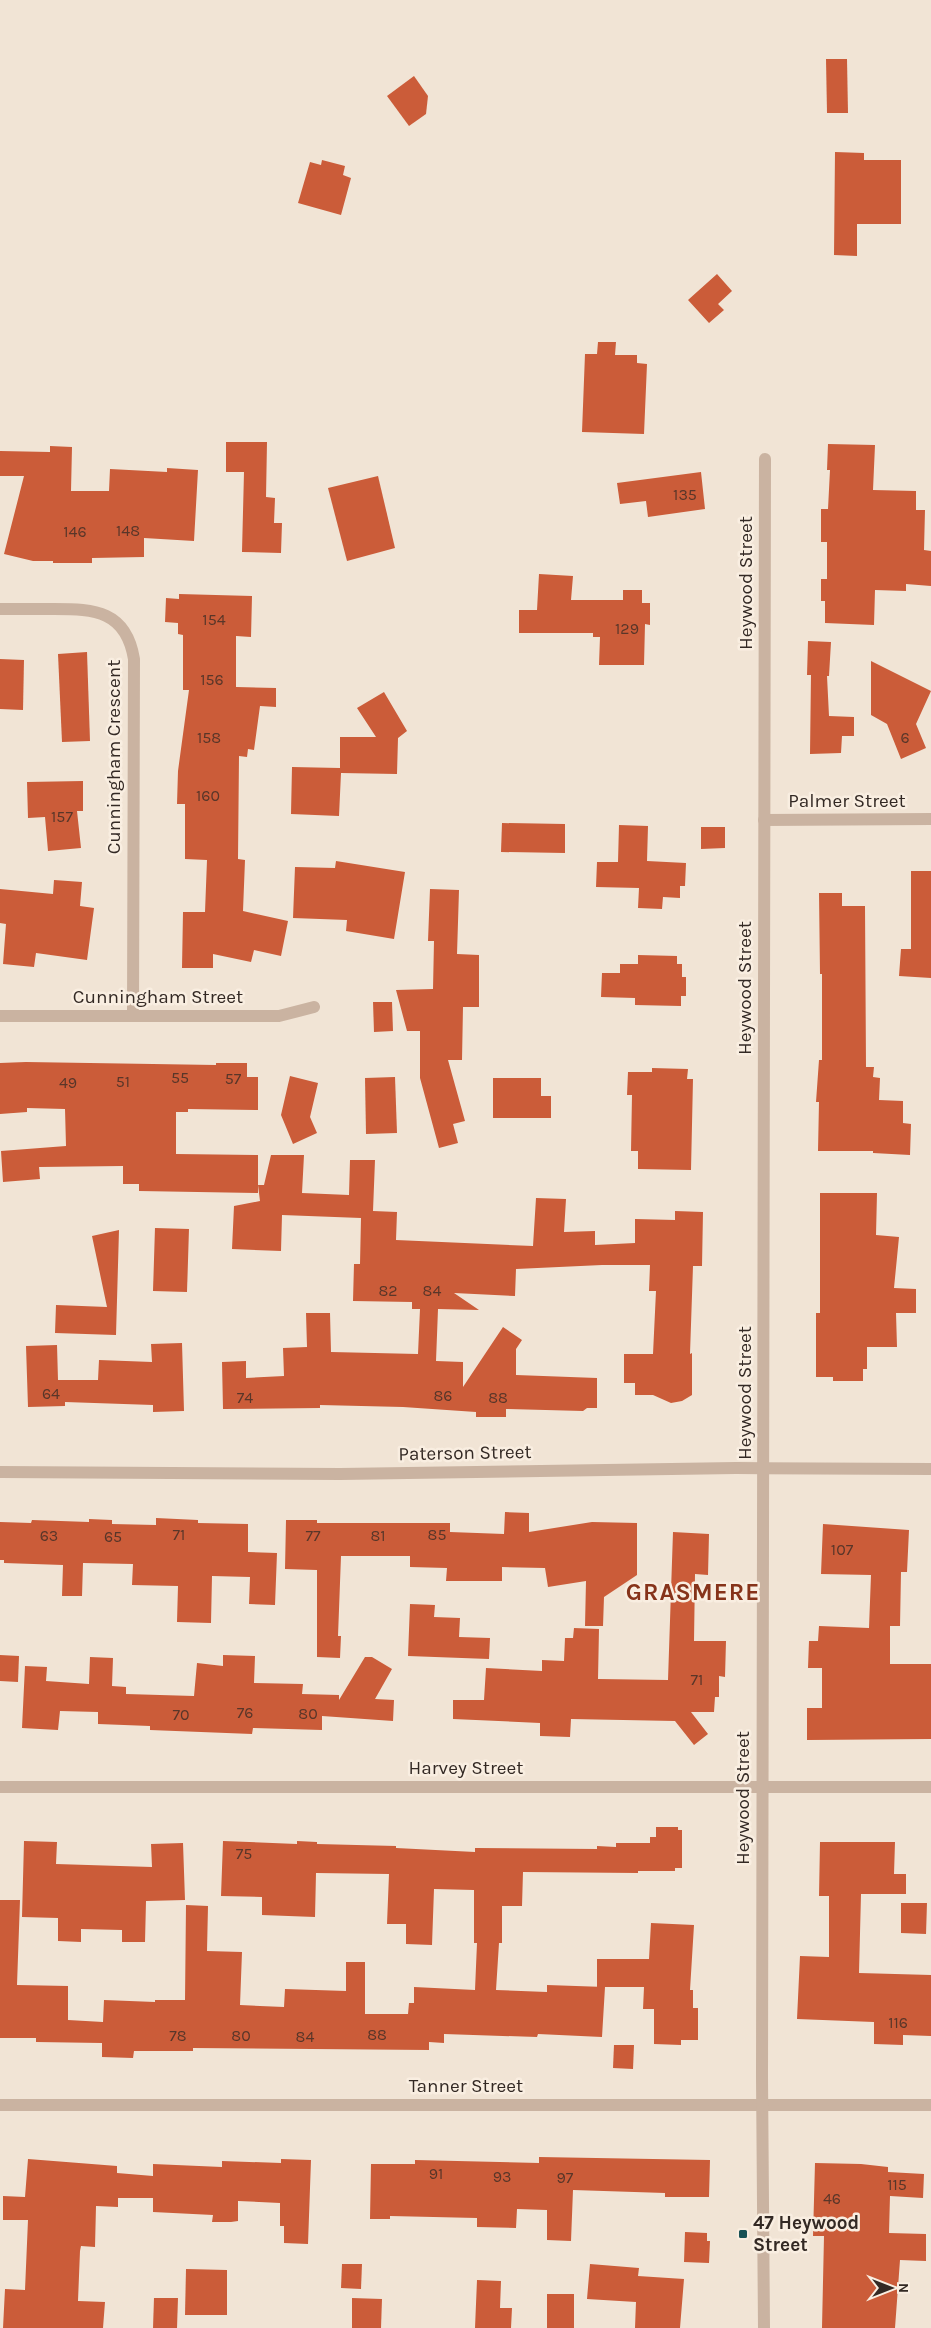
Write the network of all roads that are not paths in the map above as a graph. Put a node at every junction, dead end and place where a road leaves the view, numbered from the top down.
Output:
1 (765, 458) dead end
2 (0, 609) edge
3 (931, 819) edge
4 (764, 820) junction
5 (314, 1007) dead end
6 (0, 1016) edge
7 (133, 1016) junction
8 (764, 1468) junction
9 (931, 1469) edge
10 (0, 1472) edge
11 (0, 1787) edge
12 (762, 1787) junction
13 (931, 1787) edge
14 (0, 2105) edge
15 (762, 2105) junction
16 (931, 2105) edge
17 (764, 2328) edge

1 - 4 street, Heywood Street
2 - 7 street, Cunningham Crescent
3 - 4 street, Palmer Street
4 - 8 street, Heywood Street
5 - 7 street, Cunningham Street
6 - 7 street, Cunningham Street
8 - 9 street, Paterson Street
8 - 10 street, Paterson Street
8 - 12 street, Heywood Street
11 - 12 street, Harvey Street
12 - 13 street, Harvey Street
12 - 15 street, Heywood Street
14 - 15 street, Tanner Street
15 - 16 street, Tanner Street
15 - 17 street, Heywood Street

